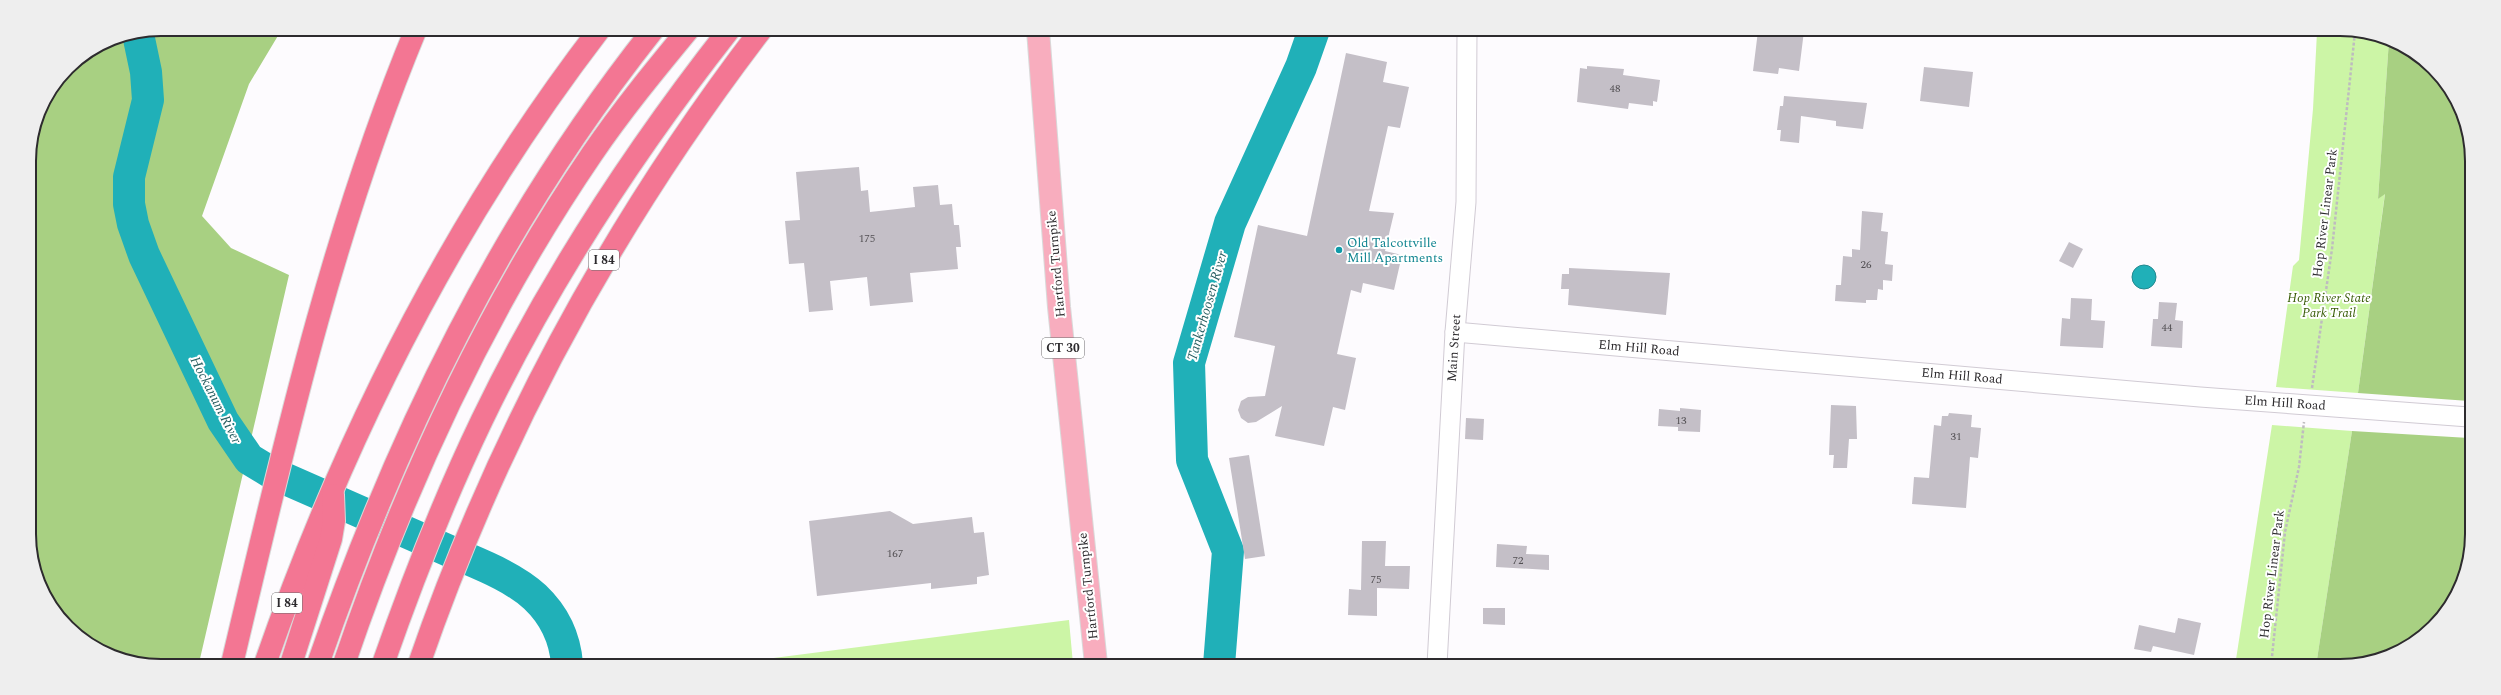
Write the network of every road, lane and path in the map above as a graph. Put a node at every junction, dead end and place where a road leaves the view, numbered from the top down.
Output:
1 (413, 36) edge
2 (595, 36) edge
3 (649, 36) edge
4 (683, 36) edge
5 (724, 36) edge
6 (757, 36) edge
7 (1038, 36) edge
8 (1467, 36) edge
9 (2355, 37) edge
10 (1455, 332) junction
11 (2312, 391) dead end
12 (2465, 416) edge
13 (2304, 418) dead end
14 (319, 546) junction
15 (233, 659) edge
16 (267, 659) edge
17 (292, 659) edge
18 (320, 659) edge
19 (346, 659) edge
20 (385, 659) edge
21 (421, 659) edge
22 (1095, 659) edge
23 (1437, 659) edge
24 (2272, 659) edge

1 - 15 highway
2 - 14 highway, I 84
3 - 18 highway
4 - 19 highway
5 - 20 highway
6 - 21 highway, I 84
7 - 22 main road, Hartford Turnpike / CT 30
8 - 10 street, Main Street
9 - 11 path, Hop River Linear Park
10 - 12 street, Elm Hill Road
10 - 23 street, Main Street
13 - 24 path, Hop River Linear Park
14 - 16 highway, I 84
14 - 17 highway

